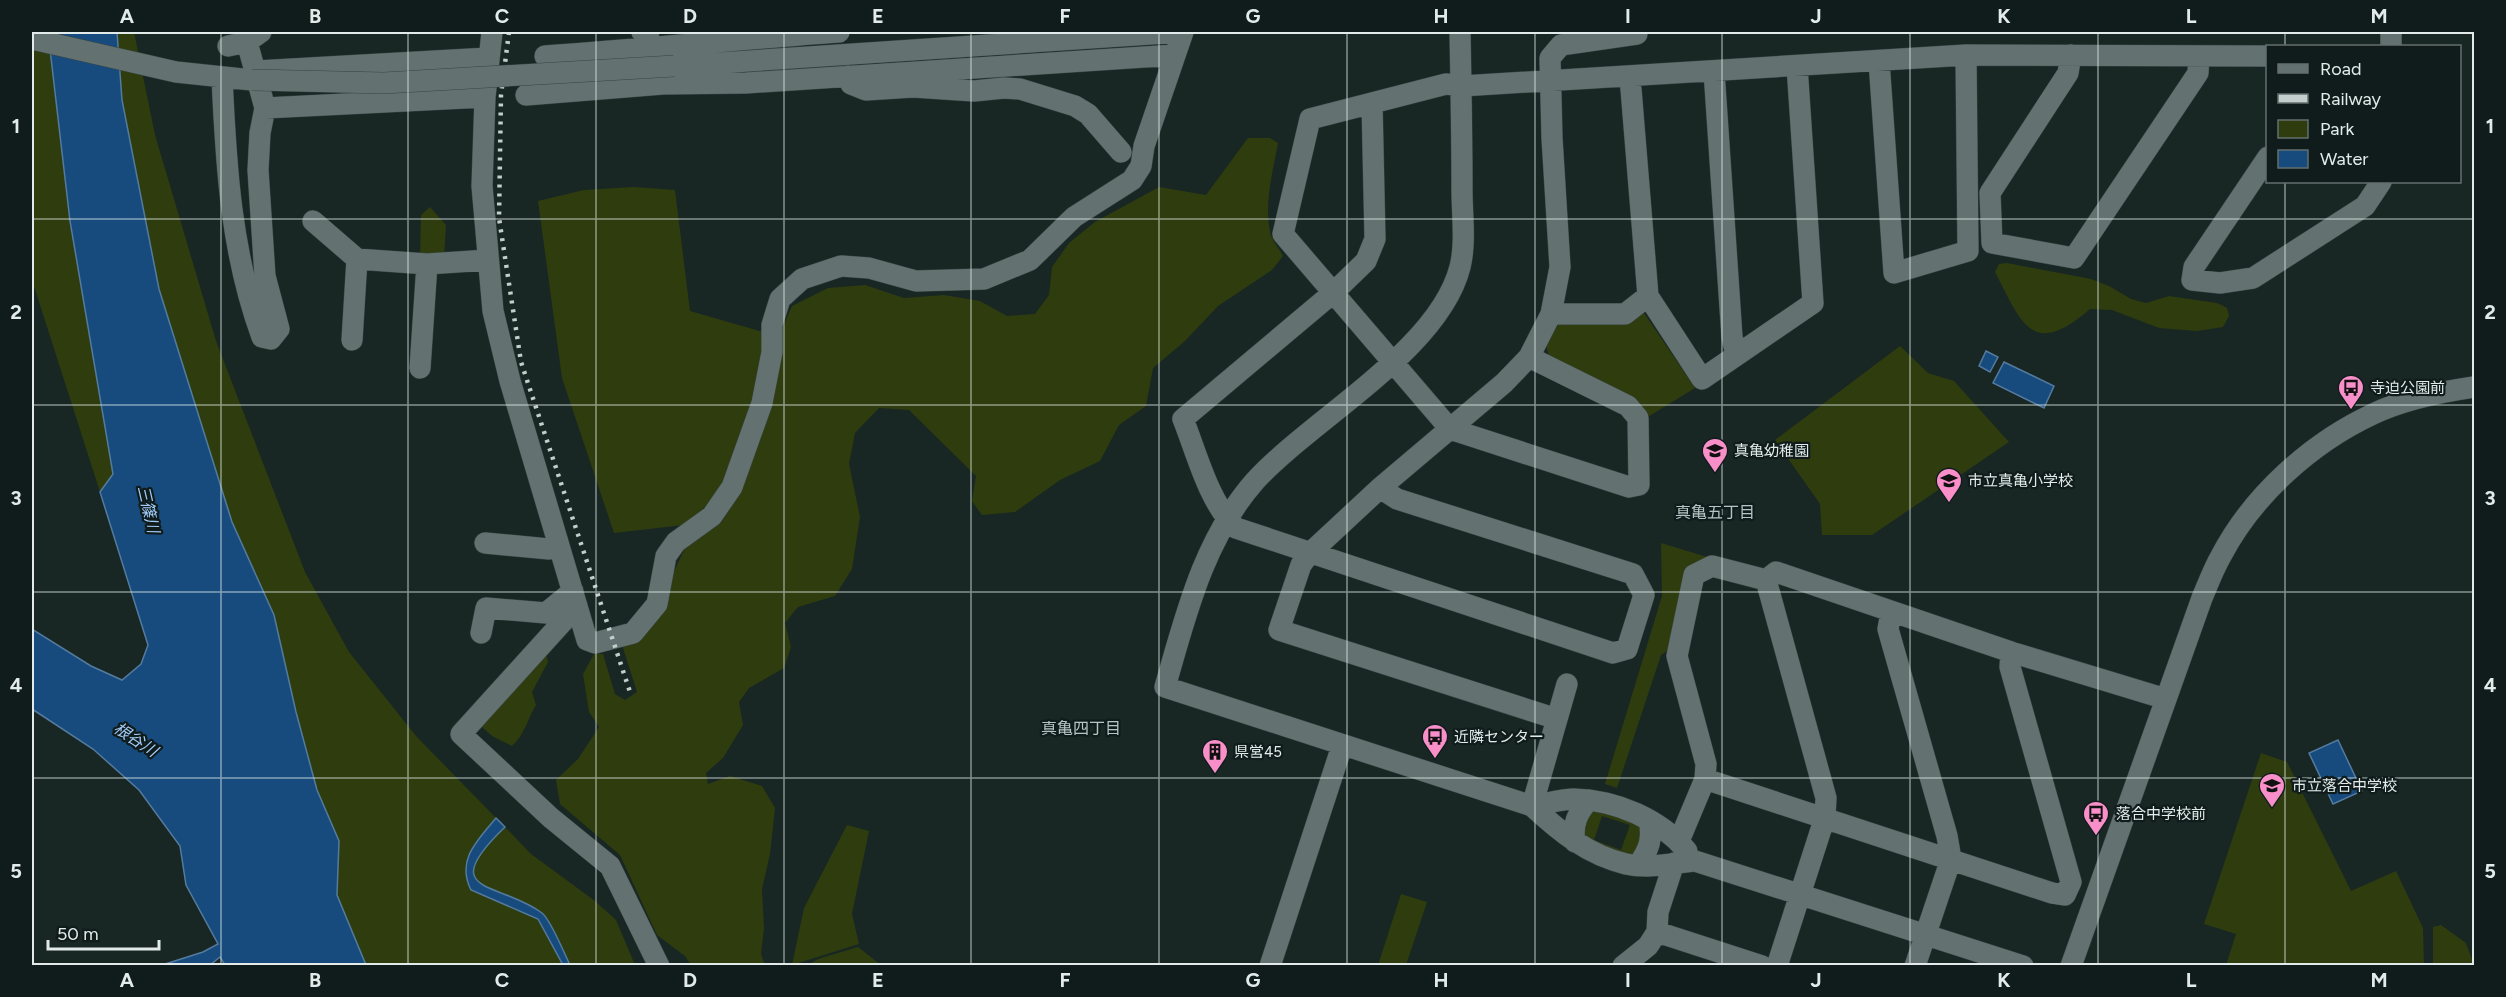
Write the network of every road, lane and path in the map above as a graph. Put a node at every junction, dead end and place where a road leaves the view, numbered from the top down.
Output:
1 (492, 32) edge
2 (839, 32) edge
3 (1182, 32) edge
4 (1637, 32) edge
5 (1460, 38) edge
6 (32, 39) edge
7 (245, 40) edge
8 (647, 40) edge
9 (988, 41) edge
10 (1175, 55) junction
11 (1966, 55) junction
12 (2071, 55) junction
13 (545, 56) dead end
14 (2199, 56) junction
15 (2266, 56) edge
16 (488, 58) junction
17 (1879, 61) junction
18 (1001, 66) junction
19 (1797, 66) junction
20 (1714, 71) junction
21 (254, 76) junction
22 (848, 76) junction
23 (222, 77) junction
24 (1630, 77) junction
25 (1551, 80) junction
26 (1462, 86) junction
27 (1004, 88) junction
28 (526, 95) dead end
29 (485, 97) junction
30 (1372, 104) junction
31 (265, 108) junction
32 (1121, 152) dead end
33 (2266, 160) edge
34 (2380, 183) edge
35 (313, 221) dead end
36 (357, 259) junction
37 (488, 260) junction
38 (427, 264) junction
39 (1334, 291) junction
40 (1648, 296) junction
41 (1551, 314) junction
42 (352, 340) dead end
43 (1736, 355) junction
44 (1529, 357) junction
45 (1392, 362) junction
46 (420, 368) dead end
47 (2475, 387) edge
48 (1450, 429) junction
49 (1380, 488) junction
50 (1226, 519) junction
51 (485, 543) dead end
52 (559, 546) junction
53 (1309, 554) junction
54 (1766, 580) junction
55 (575, 598) junction
56 (1891, 612) junction
57 (481, 633) dead end
58 (2011, 652) junction
59 (1567, 684) dead end
60 (2166, 699) junction
61 (1557, 719) junction
62 (1342, 746) junction
63 (1705, 778) junction
64 (1589, 800) junction
65 (1532, 806) junction
66 (1825, 817) junction
67 (1649, 820) junction
68 (1679, 841) junction
69 (1575, 842) junction
70 (1951, 859) junction
71 (1695, 861) junction
72 (1674, 863) junction
73 (1638, 865) junction
74 (1801, 895) junction
75 (1657, 932) junction
76 (1926, 934) junction
77 (659, 966) edge
78 (1270, 966) edge
79 (1623, 966) edge
80 (1762, 966) edge
81 (1777, 966) edge
82 (1915, 966) edge
83 (2023, 966) edge
84 (2071, 966) edge

1 - 16 street
2 - 8 street
3 - 9 street
3 - 10 street
4 - 25 street
5 - 26 street
6 - 23 street
7 - 21 street
8 - 13 street
9 - 18 street
9 - 21 street, bridge
10 - 18 street
10 - 55 street
11 - 12 street
11 - 17 street
11 - 17 street
12 - 14 street
12 - 14 street
14 - 15 street
16 - 21 street
16 - 29 street
17 - 19 street
18 - 22 street
18 - 27 street
19 - 20 street
19 - 43 street
20 - 24 street
20 - 43 street
21 - 23 street
21 - 31 street
22 - 27 street
22 - 28 street
23 - 31 street
24 - 25 street
24 - 40 street
25 - 26 street
25 - 41 street
26 - 30 street
26 - 45 street
27 - 32 street
29 - 31 street
29 - 37 street
30 - 39 street
30 - 39 street
33 - 34 street
35 - 36 street
36 - 38 street
36 - 42 street
37 - 38 street
37 - 52 street
38 - 46 street
39 - 45 street
39 - 50 street
40 - 41 street
40 - 43 street
41 - 44 street
44 - 48 street
44 - 48 street
45 - 48 street
45 - 50 street
47 - 60 street
48 - 49 street
49 - 53 street
49 - 53 street
50 - 53 street
50 - 62 street
51 - 52 street
52 - 55 street
53 - 61 street
54 - 56 street
54 - 63 street
54 - 66 street
55 - 57 street
55 - 77 street
56 - 58 street
56 - 70 street
58 - 60 street
58 - 70 street
59 - 61 street
60 - 84 street
61 - 65 street
62 - 65 street
62 - 78 street
63 - 66 street
63 - 68 street
64 - 65 street
64 - 67 street
64 - 69 street
65 - 69 street
66 - 70 street
66 - 74 street
67 - 68 street
67 - 73 street
68 - 71 street
69 - 73 street
70 - 76 street
71 - 72 street
71 - 74 street
72 - 73 street
72 - 75 street
74 - 76 street
74 - 81 street
75 - 79 street
75 - 80 street
76 - 82 street
76 - 83 street

